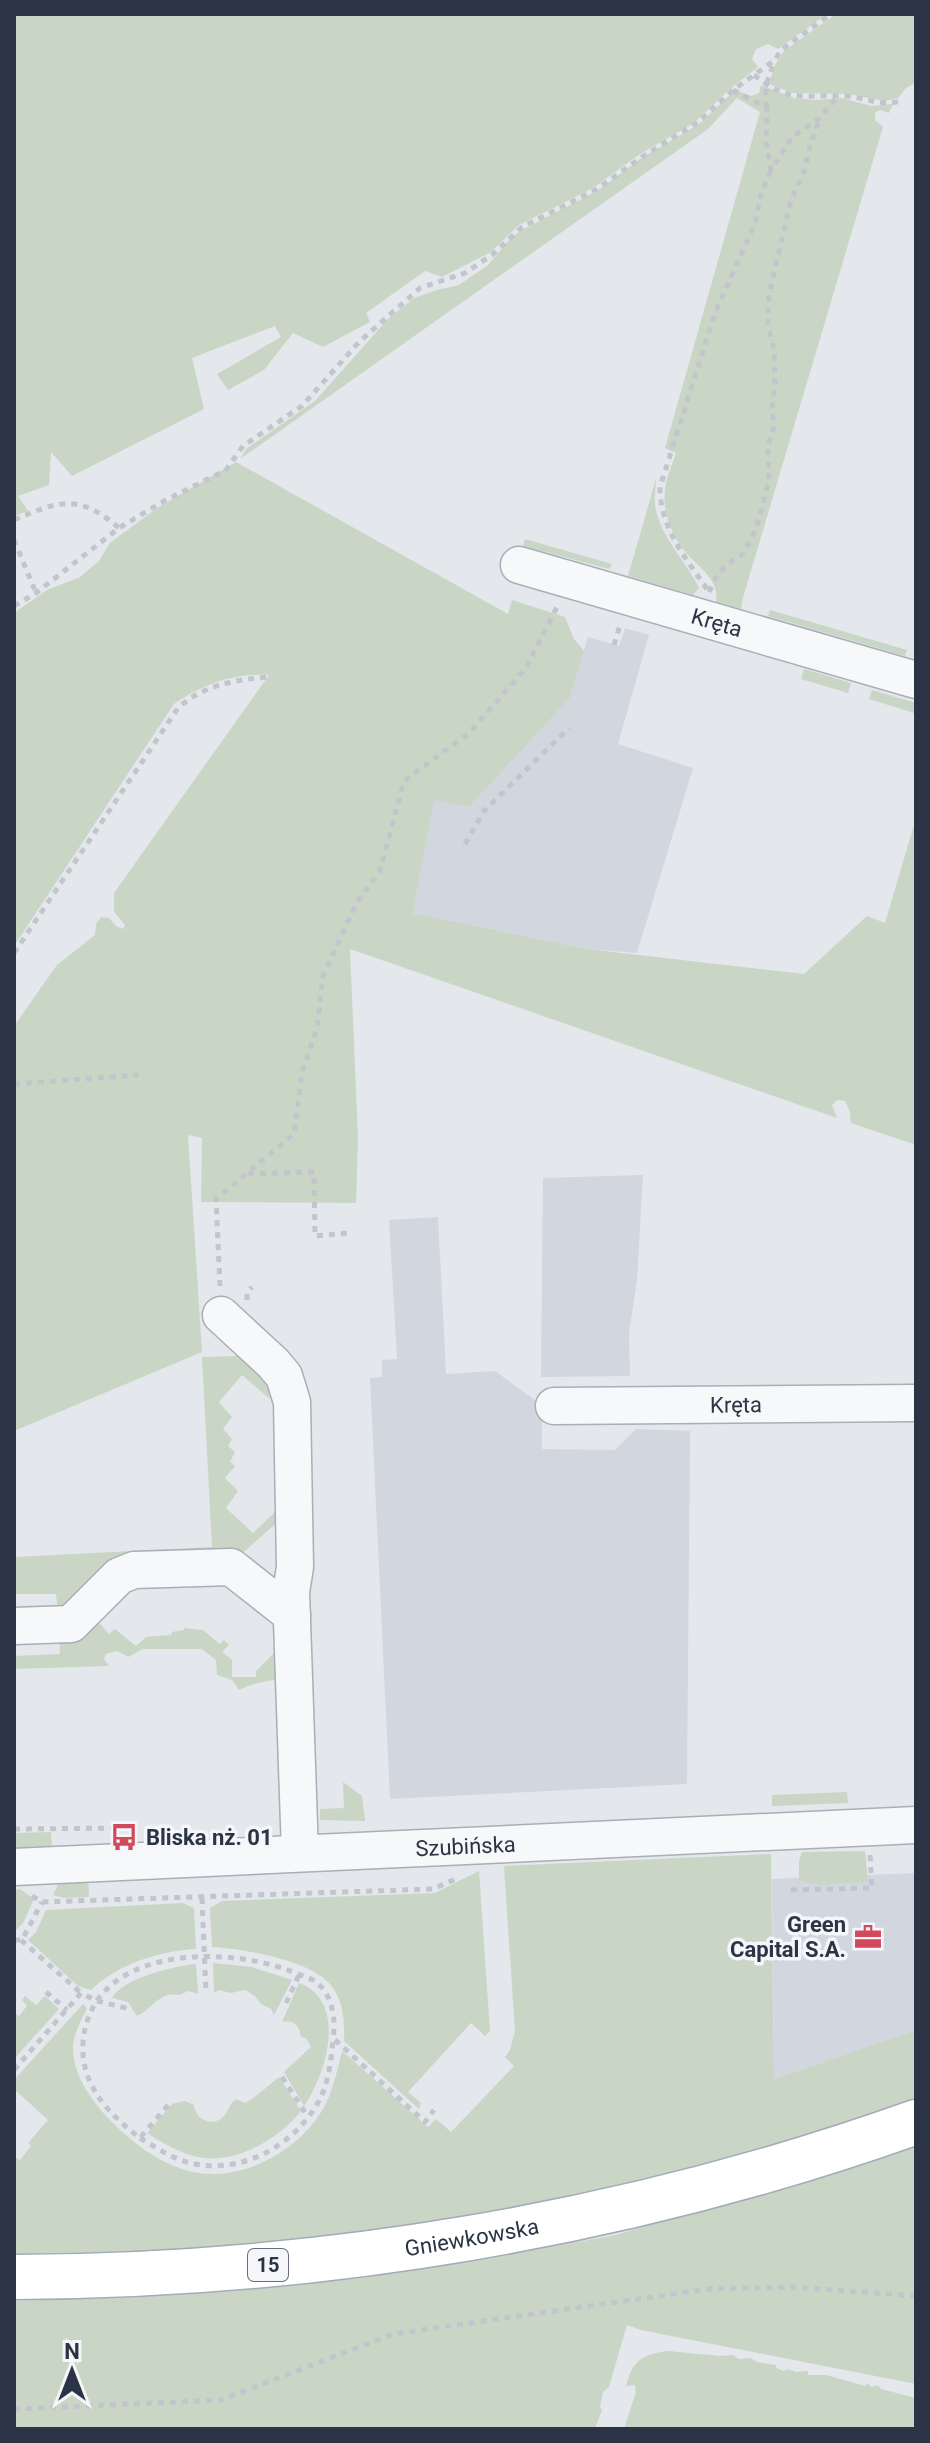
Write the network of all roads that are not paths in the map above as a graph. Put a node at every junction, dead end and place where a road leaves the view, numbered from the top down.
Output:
1 (519, 565) dead end
2 (915, 677) edge
3 (221, 1315) road end
4 (916, 1403) edge
5 (554, 1406) dead end
6 (292, 1615) junction
7 (14, 1626) edge
8 (916, 1825) edge
9 (300, 1853) junction
10 (24, 1871) edge
11 (916, 2122) edge
12 (14, 2277) edge

1 - 2 street, Kręta
3 - 6 street
4 - 5 street, Kręta
6 - 7 street
6 - 9 street
8 - 9 street, Szubińska
9 - 10 street, Szubińska
11 - 12 main road, Gniewkowska / 15

